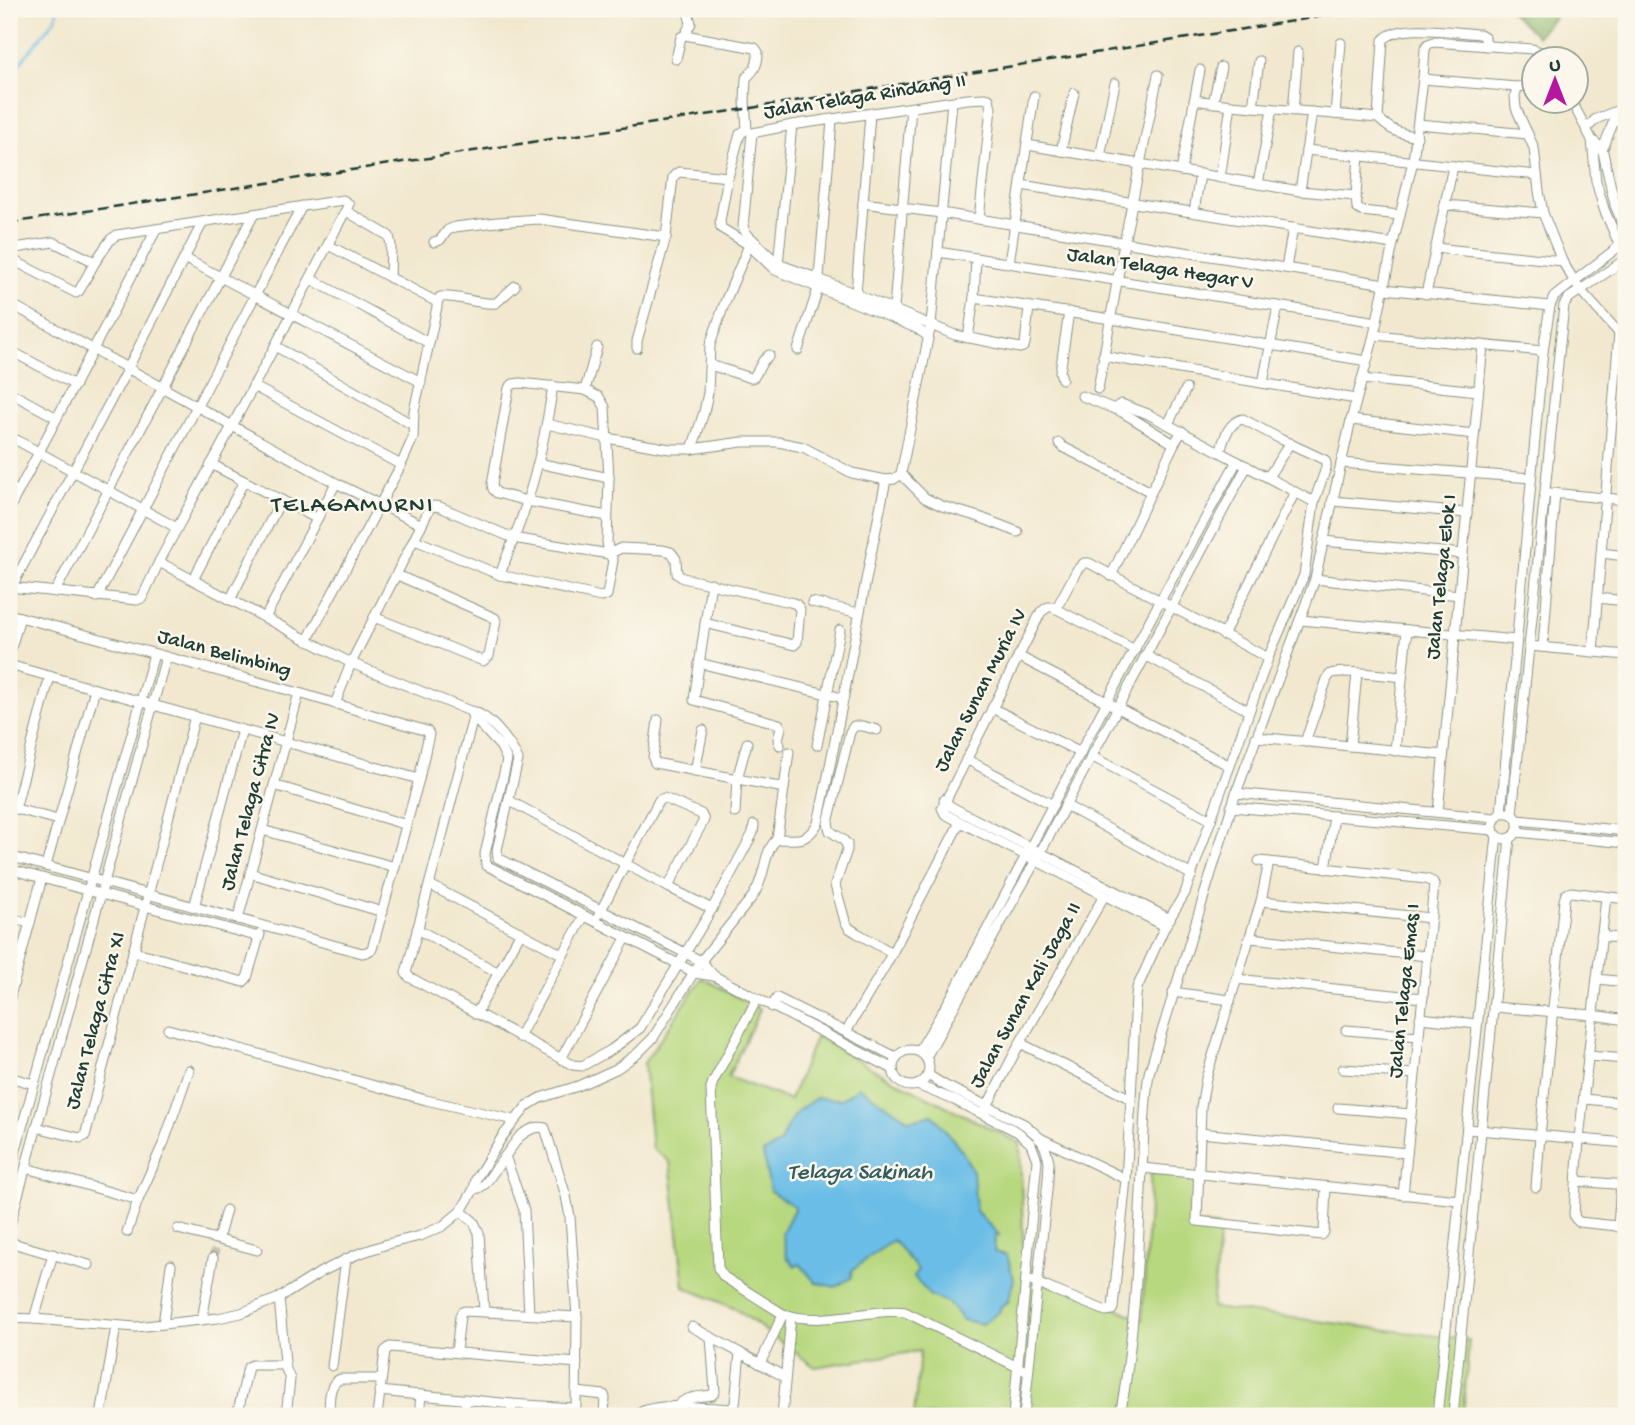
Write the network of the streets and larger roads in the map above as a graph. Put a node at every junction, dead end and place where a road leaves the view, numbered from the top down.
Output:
1 (687, 9) edge
2 (685, 35) junction
3 (1340, 43) dead end
4 (1486, 46) junction
5 (1520, 48) edge
6 (1298, 52) dead end
7 (676, 59) dead end
8 (1259, 61) dead end
9 (1220, 67) dead end
10 (1200, 70) dead end
11 (1158, 75) dead end
12 (1423, 79) junction
13 (1115, 83) dead end
14 (1517, 87) junction
15 (1520, 87) edge
16 (1074, 93) dead end
17 (1034, 96) dead end
18 (1626, 97) edge
19 (1194, 100) junction
20 (952, 102) junction
21 (1213, 103) junction
22 (1231, 105) junction
23 (1253, 107) junction
24 (911, 108) junction
25 (1272, 109) junction
26 (1619, 110) junction
27 (1293, 111) junction
28 (1312, 112) junction
29 (870, 114) junction
30 (1335, 114) junction
31 (1580, 116) edge
32 (1378, 118) junction
33 (832, 120) junction
34 (1418, 124) junction
35 (792, 125) junction
36 (1587, 128) junction
37 (1528, 134) junction
38 (1417, 137) junction
39 (1027, 145) junction
40 (1596, 146) junction
41 (1306, 150) junction
42 (1061, 151) junction
43 (1359, 155) junction
44 (1100, 157) junction
45 (1413, 161) junction
46 (1141, 163) junction
47 (1453, 166) junction
48 (1181, 171) junction
49 (1200, 174) junction
50 (1537, 175) junction
51 (728, 177) junction
52 (1220, 178) junction
53 (1258, 184) junction
54 (1021, 185) junction
55 (1300, 191) junction
56 (1356, 196) junction
57 (863, 203) junction
58 (1133, 203) junction
59 (1445, 205) junction
60 (302, 206) junction
61 (903, 208) junction
62 (346, 211) junction
63 (1194, 212) junction
64 (942, 213) junction
65 (1544, 213) junction
66 (254, 214) junction
67 (1400, 215) junction
68 (979, 219) junction
69 (203, 222) junction
70 (1015, 225) junction
71 (1293, 228) junction
72 (156, 229) junction
73 (1626, 232) edge
74 (666, 237) junction
75 (434, 242) dead end
76 (1124, 243) junction
77 (1393, 244) junction
78 (1623, 244) edge
79 (328, 245) junction
80 (749, 245) junction
81 (1436, 248) junction
82 (9, 249) edge
83 (938, 252) junction
84 (9, 258) edge
85 (184, 258) junction
86 (976, 258) junction
87 (1626, 258) edge
88 (1562, 261) junction
89 (95, 262) junction
90 (1009, 263) junction
91 (778, 264) junction
92 (1286, 268) junction
93 (221, 277) junction
94 (390, 278) junction
95 (311, 279) junction
96 (1118, 281) junction
97 (1574, 281) junction
98 (819, 284) junction
99 (515, 286) dead end
100 (1384, 286) junction
101 (1580, 290) junction
102 (856, 294) junction
103 (1426, 294) junction
104 (256, 295) junction
105 (974, 298) junction
106 (438, 302) junction
107 (9, 303) edge
108 (1278, 306) junction
109 (1550, 306) junction
110 (1029, 307) junction
111 (894, 308) junction
112 (1069, 312) junction
113 (292, 314) junction
114 (1111, 319) junction
115 (1377, 322) junction
116 (931, 324) junction
117 (1374, 335) junction
118 (928, 336) junction
119 (1623, 336) edge
120 (968, 338) junction
121 (429, 343) junction
122 (1271, 345) junction
123 (1483, 345) junction
124 (275, 346) junction
125 (597, 347) dead end
126 (94, 348) junction
127 (638, 348) dead end
128 (9, 350) edge
129 (798, 350) dead end
130 (1543, 351) junction
131 (769, 355) dead end
132 (1103, 356) junction
133 (1367, 361) junction
134 (710, 365) junction
135 (128, 368) junction
136 (1062, 379) dead end
137 (1362, 379) junction
138 (421, 382) junction
139 (1263, 383) junction
140 (75, 385) junction
141 (253, 386) junction
142 (553, 386) junction
143 (163, 388) junction
144 (1098, 389) dead end
145 (1186, 389) dead end
146 (585, 390) junction
147 (1479, 391) junction
148 (9, 392) edge
149 (1082, 396) dead end
150 (1356, 399) junction
151 (196, 407) junction
152 (1114, 408) junction
153 (57, 418) junction
154 (1351, 420) junction
155 (547, 424) junction
156 (1168, 424) junction
157 (413, 425) junction
158 (232, 426) junction
159 (1182, 431) junction
160 (1475, 434) junction
161 (9, 436) edge
162 (607, 438) junction
163 (1059, 443) dead end
164 (1290, 443) junction
165 (1174, 444) junction
166 (692, 449) junction
167 (39, 452) junction
168 (1220, 452) junction
169 (1237, 461) junction
170 (538, 463) junction
171 (1341, 463) junction
172 (211, 464) junction
173 (401, 465) junction
174 (1247, 466) junction
175 (72, 471) junction
176 (1471, 473) junction
177 (901, 474) junction
178 (1268, 477) junction
179 (609, 478) junction
180 (1531, 478) junction
181 (886, 480) junction
182 (244, 481) junction
183 (336, 483) junction
184 (9, 486) edge
185 (109, 491) junction
186 (18, 492) junction
187 (1151, 492) junction
188 (1295, 492) junction
189 (1544, 492) junction
190 (1556, 493) junction
191 (1605, 498) junction
192 (281, 500) junction
193 (1626, 500) edge
194 (527, 501) junction
195 (1332, 501) junction
196 (1314, 502) junction
197 (380, 505) junction
198 (9, 509) edge
199 (143, 509) junction
200 (1467, 513) junction
201 (607, 516) junction
202 (316, 518) junction
203 (422, 525) junction
204 (177, 528) junction
205 (1018, 532) dead end
206 (513, 538) junction
207 (415, 540) junction
208 (1324, 541) junction
209 (1601, 553) junction
210 (609, 554) junction
211 (1463, 554) junction
212 (1626, 556) edge
213 (159, 562) junction
214 (397, 575) junction
215 (500, 575) junction
216 (1111, 576) junction
217 (1315, 579) junction
218 (193, 580) junction
219 (711, 583) junction
220 (10, 588) edge
221 (55, 592) junction
222 (1459, 595) junction
223 (97, 597) junction
224 (1597, 598) junction
225 (230, 600) junction
226 (1160, 601) junction
227 (1626, 601) edge
228 (812, 602) dead end
229 (1170, 607) junction
230 (1056, 609) junction
231 (859, 613) junction
232 (9, 614) edge
233 (20, 617) junction
234 (374, 617) junction
235 (265, 618) junction
236 (1300, 620) junction
237 (705, 624) junction
238 (1407, 630) junction
239 (840, 631) dead end
240 (1455, 634) junction
241 (1223, 635) junction
242 (1517, 640) junction
243 (307, 641) junction
244 (1529, 646) junction
245 (1543, 647) junction
246 (1135, 650) junction
247 (1593, 652) junction
248 (154, 654) junction
249 (1145, 654) junction
250 (9, 655) edge
251 (1626, 655) edge
252 (1018, 656) junction
253 (166, 657) junction
254 (1268, 658) junction
255 (351, 663) junction
256 (699, 663) junction
257 (9, 665) edge
258 (1357, 673) junction
259 (50, 676) junction
260 (1402, 677) junction
261 (95, 689) junction
262 (299, 693) junction
263 (826, 694) junction
264 (843, 698) junction
265 (141, 701) junction
266 (1108, 702) junction
267 (335, 704) junction
268 (153, 705) junction
269 (1117, 707) junction
270 (992, 708) junction
271 (1249, 711) junction
272 (473, 714) junction
273 (195, 716) junction
274 (658, 720) dead end
275 (242, 730) junction
276 (704, 730) dead end
277 (877, 730) dead end
278 (1256, 737) junction
279 (286, 742) junction
280 (1305, 742) junction
281 (747, 743) dead end
282 (505, 745) junction
283 (780, 745) dead end
284 (817, 745) dead end
285 (1350, 746) junction
286 (1395, 751) junction
287 (789, 752) dead end
288 (1081, 753) junction
289 (1443, 755) junction
290 (1091, 756) junction
291 (966, 760) junction
292 (1230, 766) junction
293 (695, 771) junction
294 (419, 779) junction
295 (737, 779) junction
296 (274, 785) junction
297 (784, 788) junction
298 (1236, 793) junction
299 (944, 800) junction
300 (510, 801) junction
301 (1053, 805) junction
302 (1065, 805) junction
303 (1231, 807) junction
304 (12, 808) edge
305 (1438, 812) junction
306 (735, 813) dead end
307 (1334, 816) junction
308 (1498, 816) junction
309 (1515, 817) junction
310 (58, 820) junction
311 (1212, 820) junction
312 (960, 822) junction
313 (407, 825) junction
314 (754, 825) dead end
315 (262, 830) junction
316 (1626, 831) edge
317 (1495, 833) junction
318 (1514, 835) junction
319 (777, 839) junction
320 (1626, 843) edge
321 (1028, 852) junction
322 (9, 856) edge
323 (1038, 857) junction
324 (626, 864) junction
325 (46, 866) junction
326 (395, 867) junction
327 (9, 869) edge
328 (1326, 869) junction
329 (250, 873) junction
330 (1192, 875) junction
331 (42, 878) junction
332 (91, 879) junction
333 (103, 882) junction
334 (430, 885) junction
335 (668, 887) junction
336 (88, 890) junction
337 (100, 894) junction
338 (148, 894) junction
339 (1104, 896) junction
340 (1606, 897) junction
341 (1626, 899) edge
342 (1261, 901) junction
343 (145, 906) junction
344 (194, 907) junction
345 (712, 909) junction
346 (600, 910) junction
347 (383, 912) junction
348 (584, 916) junction
349 (9, 918) edge
350 (1432, 918) junction
351 (238, 919) junction
352 (594, 921) junction
353 (1168, 922) junction
354 (30, 923) junction
355 (262, 926) junction
356 (417, 929) junction
357 (521, 932) junction
358 (1601, 936) junction
359 (259, 937) junction
360 (626, 938) junction
361 (1250, 938) junction
362 (1626, 939) edge
363 (133, 951) junction
364 (685, 953) junction
365 (892, 953) junction
366 (563, 955) junction
367 (1427, 956) junction
368 (701, 961) junction
369 (678, 964) junction
370 (499, 973) junction
371 (694, 973) junction
372 (715, 976) junction
373 (1236, 979) junction
374 (1597, 979) junction
375 (1626, 982) edge
376 (1173, 992) junction
377 (1423, 998) junction
378 (757, 999) junction
379 (9, 1000) edge
380 (1230, 1000) junction
381 (772, 1007) junction
382 (1493, 1007) junction
383 (1552, 1012) junction
384 (477, 1014) junction
385 (1593, 1015) junction
386 (1420, 1018) junction
387 (1626, 1020) edge
388 (1477, 1024) junction
389 (168, 1029) dead end
390 (1346, 1030) dead end
391 (846, 1032) junction
392 (1419, 1036) junction
393 (519, 1037) junction
394 (1020, 1043) junction
395 (923, 1054) junction
396 (1588, 1056) junction
397 (896, 1057) junction
398 (561, 1059) junction
399 (1626, 1059) edge
400 (893, 1069) junction
401 (1343, 1069) dead end
402 (188, 1070) dead end
403 (1415, 1074) junction
404 (928, 1075) junction
405 (9, 1077) edge
406 (34, 1084) junction
407 (917, 1085) junction
408 (1132, 1099) junction
409 (1584, 1099) junction
410 (1626, 1103) edge
411 (1338, 1108) dead end
412 (984, 1110) junction
413 (1411, 1114) junction
414 (514, 1120) junction
415 (36, 1127) junction
416 (1467, 1129) junction
417 (1480, 1130) junction
418 (1200, 1133) junction
419 (1540, 1136) junction
420 (1040, 1138) junction
421 (1579, 1139) junction
422 (1626, 1143) edge
423 (1031, 1144) junction
424 (1407, 1153) junction
425 (505, 1156) junction
426 (26, 1168) junction
427 (1142, 1168) junction
428 (9, 1174) edge
429 (1198, 1174) junction
430 (1126, 1179) junction
431 (1577, 1181) junction
432 (1624, 1185) edge
433 (1326, 1187) junction
434 (1536, 1187) dead end
435 (474, 1189) junction
436 (1403, 1195) junction
437 (138, 1200) junction
438 (1459, 1200) junction
439 (226, 1210) dead end
440 (461, 1211) junction
441 (1622, 1227) edge
442 (9, 1228) edge
443 (178, 1229) dead end
444 (127, 1232) dead end
445 (218, 1239) junction
446 (9, 1242) edge
447 (257, 1250) dead end
448 (53, 1254) junction
449 (214, 1258) tunnel mouth
450 (346, 1259) junction
451 (89, 1265) dead end
452 (171, 1265) dead end
453 (1026, 1279) junction
454 (1037, 1282) junction
455 (279, 1298) junction
456 (484, 1311) junction
457 (529, 1314) junction
458 (787, 1315) junction
459 (577, 1317) junction
460 (9, 1318) edge
461 (34, 1319) junction
462 (202, 1320) junction
463 (163, 1324) junction
464 (116, 1326) junction
465 (692, 1327) dead end
466 (711, 1337) junction
467 (456, 1352) junction
468 (740, 1353) junction
469 (577, 1363) junction
470 (284, 1364) junction
471 (760, 1364) junction
472 (332, 1366) dead end
473 (1017, 1367) junction
474 (1028, 1372) junction
475 (785, 1377) junction
476 (380, 1379) junction
477 (379, 1391) junction
478 (577, 1392) junction
479 (421, 1395) junction
480 (466, 1399) junction
481 (512, 1404) junction
482 (677, 1407) junction
483 (557, 1412) edge
484 (101, 1416) edge
485 (237, 1416) edge
486 (286, 1416) edge
487 (329, 1416) edge
488 (377, 1416) edge
489 (419, 1416) edge
490 (464, 1416) edge
491 (511, 1416) edge
492 (604, 1416) edge
493 (640, 1416) edge
494 (782, 1416) edge
495 (1013, 1416) edge
496 (1024, 1416) edge
497 (1120, 1416) edge
498 (1437, 1416) edge
499 (1453, 1416) edge

1 - 2 street
2 - 7 street
2 - 51 street
3 - 30 street
4 - 5 street
4 - 12 street
4 - 32 street
6 - 27 street
8 - 23 street
9 - 21 street
10 - 19 street
11 - 46 street
12 - 14 street
12 - 34 street
13 - 44 street
14 - 15 street
14 - 37 street
16 - 42 street
17 - 39 street
18 - 26 street
19 - 21 street
19 - 48 street
20 - 24 street, Jalan Telaga Rindang II
20 - 64 street
20 - 68 street, Jalan Telaga Rindang II
21 - 22 street
22 - 23 street
22 - 52 street
23 - 25 street
24 - 29 street, Jalan Telaga Rindang II
24 - 61 street
25 - 27 street
25 - 53 street
26 - 36 street
26 - 40 street
27 - 28 street
28 - 30 street
28 - 41 street
29 - 33 street, Jalan Telaga Rindang II
29 - 57 street
30 - 32 street
31 - 36 street
32 - 38 street
33 - 35 street, Jalan Telaga Rindang II
33 - 98 street
34 - 37 street
34 - 38 street
35 - 91 street
35 - 91 street, Jalan Telaga Rindang II
36 - 40 street
37 - 50 street
38 - 45 street
39 - 42 street
39 - 54 street
40 - 73 street
40 - 78 street
41 - 43 street
41 - 55 street
42 - 44 street
43 - 45 street
43 - 56 street
44 - 46 street
45 - 47 street
45 - 67 street
46 - 48 street
46 - 58 street
47 - 50 street
47 - 59 street
48 - 49 street
49 - 52 street
49 - 63 street
50 - 65 street
51 - 74 street
51 - 80 street
52 - 53 street
53 - 55 street
54 - 58 street
54 - 70 street
55 - 56 street
56 - 67 street
57 - 61 street
57 - 102 street
58 - 63 street
58 - 76 street
59 - 65 street
59 - 81 street
60 - 62 street
60 - 66 street
60 - 104 street
61 - 64 street
61 - 111 street
62 - 79 street
62 - 94 street
63 - 71 street
64 - 68 street
64 - 83 street
65 - 88 street
66 - 69 street
66 - 93 street
67 - 77 street
68 - 70 street
69 - 72 street
69 - 85 street
70 - 76 street
70 - 90 street
71 - 77 street
71 - 92 street
72 - 89 street
72 - 126 street
74 - 75 street
74 - 127 street
76 - 92 street
76 - 96 street
77 - 100 street
78 - 87 street
78 - 97 street
79 - 94 street
79 - 95 street
80 - 98 street
80 - 134 street
81 - 88 street
81 - 103 street
82 - 89 street
83 - 86 street, Jalan Telaga Hegar V
83 - 116 street
84 - 89 street
85 - 93 street
85 - 135 street
86 - 90 street, Jalan Telaga Hegar V
86 - 105 street
87 - 101 street
88 - 97 street
90 - 96 street, Jalan Telaga Hegar V
91 - 98 street
92 - 100 street
93 - 104 street
93 - 143 street
94 - 106 street
95 - 113 street
95 - 121 street
96 - 108 street, Jalan Telaga Hegar V
96 - 114 street
97 - 101 street
97 - 109 street
98 - 102 street
98 - 118 street
98 - 129 street
99 - 106 street
100 - 103 street
100 - 115 street
101 - 119 street
101 - 189 street
102 - 111 street
103 - 109 street
104 - 113 street
104 - 151 street
105 - 110 street
105 - 120 street
106 - 121 street
107 - 126 street
108 - 115 street, Jalan Telaga Hegar V
108 - 122 street
109 - 130 street
110 - 112 street
110 - 120 street
111 - 116 street
112 - 114 street
112 - 136 street
113 - 124 street
113 - 138 street
114 - 122 street
114 - 132 street
115 - 117 street
116 - 118 street
116 - 120 street
117 - 123 street
117 - 133 street
118 - 177 street
119 - 191 street
121 - 138 street
122 - 133 street
122 - 139 street
123 - 130 street
123 - 147 street, Jalan Telaga Elok I
124 - 141 street
124 - 157 street
125 - 146 street
126 - 135 street
126 - 140 street
128 - 140 street
130 - 180 street
131 - 134 street
132 - 139 street
132 - 144 street
133 - 137 street
134 - 166 street
135 - 143 street
135 - 175 street
137 - 147 street
137 - 150 street
138 - 157 street
139 - 150 street
140 - 153 street
141 - 158 street
141 - 173 street
142 - 146 street
142 - 155 street
142 - 194 street
143 - 151 street
143 - 185 street
145 - 156 street
146 - 162 street
147 - 160 street, Jalan Telaga Elok I
148 - 153 street
149 - 152 street
150 - 154 street
151 - 158 street
151 - 199 street
152 - 156 street
152 - 165 street
153 - 167 street
154 - 160 street
154 - 171 street
155 - 162 street
155 - 170 street
156 - 159 street
157 - 173 street
158 - 172 street
158 - 183 street
159 - 165 street
159 - 168 street
160 - 176 street, Jalan Telaga Elok I
161 - 167 street
162 - 166 street
162 - 179 street
163 - 187 street
164 - 168 street
164 - 178 street
164 - 196 street
165 - 187 street
166 - 181 street
167 - 175 street
167 - 186 street
168 - 169 street
169 - 174 street
169 - 226 street
170 - 179 street
170 - 194 street
171 - 176 street
171 - 195 street
172 - 182 street
172 - 204 street
173 - 197 street
174 - 178 street
174 - 229 street
175 - 185 street
175 - 220 street
176 - 180 street
176 - 200 street, Jalan Telaga Elok I
177 - 181 street
177 - 205 street
178 - 188 street
179 - 201 street
180 - 242 street
181 - 231 street
182 - 192 street
182 - 218 street
183 - 197 street
183 - 202 street
184 - 186 street
185 - 199 street
185 - 221 street
186 - 198 street
187 - 216 street
188 - 196 street
188 - 241 street
189 - 190 street
189 - 244 street
190 - 191 street
190 - 245 street
191 - 193 street
191 - 209 street
192 - 202 street
192 - 225 street
194 - 201 street
194 - 206 street
195 - 200 street
195 - 208 street
196 - 254 street
197 - 203 street
197 - 243 street
199 - 204 street
199 - 223 street
200 - 211 street, Jalan Telaga Elok I
201 - 210 street
202 - 235 street
203 - 206 street
203 - 207 street
204 - 213 street
206 - 210 street
206 - 215 street
207 - 214 street
207 - 215 street
208 - 211 street
208 - 217 street
209 - 212 street
209 - 224 street
210 - 215 street
210 - 219 street
211 - 222 street, Jalan Telaga Elok I
213 - 218 street
213 - 223 street
214 - 234 street
214 - 234 street
216 - 226 street
216 - 230 street
217 - 222 street
217 - 236 street
218 - 225 street
219 - 237 street
219 - 237 street
220 - 221 street
221 - 223 street
222 - 240 street, Jalan Telaga Elok I
224 - 227 street
224 - 247 street
225 - 235 street
226 - 229 street
226 - 246 street
228 - 231 street
229 - 241 street
229 - 249 street
230 - 246 street
230 - 252 street, Jalan Sunan Muria IV
231 - 264 street
232 - 233 street, Jalan Belimbing
233 - 248 street, Jalan Belimbing
233 - 250 street
234 - 255 street
235 - 243 street
236 - 238 street
236 - 278 street
237 - 256 street
238 - 240 street
238 - 260 street
239 - 263 street
240 - 242 street
240 - 289 street, Jalan Telaga Elok I
241 - 254 street
242 - 308 street
243 - 255 street
244 - 245 street
244 - 309 street
245 - 247 street
246 - 266 street
247 - 251 street
248 - 253 street, Jalan Belimbing
248 - 265 street
249 - 269 street
249 - 271 street
252 - 266 street
252 - 270 street, Jalan Sunan Muria IV
253 - 262 street, Jalan Belimbing
253 - 268 street
254 - 271 street
255 - 267 street
255 - 272 street
256 - 263 street
256 - 283 street
257 - 259 street
258 - 260 street
258 - 280 street
258 - 285 street
259 - 261 street
259 - 304 street
260 - 286 street
261 - 265 street
261 - 310 street
262 - 267 street, Jalan Belimbing
262 - 279 street, Jalan Telaga Citra IV
263 - 264 street
263 - 284 street
264 - 319 street
265 - 268 street
265 - 332 street
266 - 269 street
266 - 288 street
267 - 294 street, Jalan Belimbing
268 - 273 street
268 - 333 street
269 - 290 street
269 - 292 street
270 - 288 street
270 - 291 street, Jalan Sunan Muria IV
271 - 292 street
272 - 282 street
272 - 334 street
273 - 275 street
273 - 338 street, Jalan Telaga Citra XI
274 - 293 street
275 - 279 street
275 - 344 street
276 - 293 street
277 - 365 street
278 - 280 street
278 - 298 street
279 - 294 street
279 - 296 street, Jalan Telaga Citra IV
280 - 285 street
281 - 295 street
282 - 300 street
282 - 348 street
285 - 286 street
286 - 289 street
287 - 297 street
288 - 301 street
289 - 305 street, Jalan Telaga Elok I
290 - 302 street
290 - 311 street
291 - 299 street, Jalan Sunan Muria IV
291 - 301 street
292 - 311 street
293 - 295 street
294 - 313 street
295 - 297 street
295 - 306 street
296 - 313 street
296 - 315 street, Jalan Telaga Citra IV
297 - 319 street
298 - 303 street
298 - 305 street
299 - 312 street
299 - 321 street
300 - 324 street
300 - 346 street
301 - 321 street
302 - 323 street
302 - 330 street
303 - 307 street
303 - 376 street
304 - 310 street
305 - 308 street
307 - 317 street
307 - 328 street
308 - 309 street
308 - 317 street
309 - 316 street
309 - 318 street
310 - 325 street
311 - 330 street
312 - 321 street
312 - 365 street
313 - 326 street
314 - 345 street
315 - 326 street
315 - 329 street, Jalan Telaga Citra IV
317 - 318 street
317 - 388 street
318 - 320 street
318 - 382 street
319 - 368 street
321 - 323 street
321 - 395 street
322 - 325 street
323 - 339 street
323 - 353 street
323 - 395 street
324 - 335 street
324 - 335 street
324 - 346 street
325 - 332 street
326 - 347 street
327 - 331 street
328 - 342 street, Jalan Telaga Emas I
328 - 350 street, Jalan Telaga Emas I
329 - 347 street
329 - 351 street, Jalan Telaga Citra IV
330 - 353 street
331 - 336 street
331 - 354 street
332 - 333 street
332 - 336 street
333 - 337 street
333 - 338 street
334 - 356 street
334 - 357 street
335 - 345 street
336 - 337 street
336 - 406 street
337 - 343 street
337 - 415 street
338 - 343 street, Jalan Telaga Citra XI
338 - 344 street
339 - 353 street
339 - 394 street, Jalan Sunan Kali Jaga II
340 - 341 street
340 - 358 street
340 - 383 street
342 - 350 street
342 - 361 street
343 - 359 street
343 - 363 street, Jalan Telaga Citra XI
344 - 351 street
345 - 364 street
346 - 352 street
346 - 364 street
347 - 355 street
348 - 352 street
348 - 366 street
349 - 354 street
350 - 367 street, Jalan Telaga Emas I
351 - 355 street
352 - 360 street
353 - 408 street
354 - 379 street
355 - 359 street
356 - 370 street
356 - 384 street
357 - 366 street
357 - 370 street
358 - 362 street
358 - 374 street
359 - 363 street
360 - 369 street
360 - 398 street
361 - 367 street
361 - 373 street
363 - 415 street, Jalan Telaga Citra XI
364 - 368 street
364 - 369 street
365 - 391 street
366 - 393 street
367 - 377 street, Jalan Telaga Emas I
368 - 371 street
368 - 372 street
369 - 371 street
369 - 398 street
370 - 384 street
371 - 372 street
371 - 414 street
372 - 378 street
373 - 377 street
373 - 380 street
374 - 375 street
374 - 385 street
376 - 380 street
376 - 427 street
377 - 386 street, Jalan Telaga Emas I
378 - 381 street
378 - 458 street
380 - 418 street
381 - 391 street
381 - 400 street
382 - 383 street
382 - 417 street
383 - 385 street
383 - 419 street
384 - 393 street
385 - 387 street
385 - 396 street
386 - 388 street
386 - 392 street, Jalan Telaga Emas I
388 - 416 street
389 - 414 street
390 - 392 street
391 - 397 street
392 - 403 street, Jalan Telaga Emas I
393 - 398 street
394 - 408 street
394 - 412 street, Jalan Sunan Kali Jaga II
395 - 397 street
395 - 404 street
396 - 399 street
396 - 409 street
397 - 400 street
400 - 407 street
401 - 403 street
402 - 437 street
403 - 413 street, Jalan Telaga Emas I
404 - 407 street
404 - 412 street
405 - 406 street
406 - 428 street
407 - 412 street
408 - 430 street
409 - 410 street
409 - 421 street
411 - 413 street
412 - 420 street
412 - 423 street
413 - 424 street, Jalan Telaga Emas I
414 - 435 street
415 - 426 street
416 - 417 street
416 - 438 street
417 - 419 street
417 - 499 street
418 - 424 street
418 - 429 street
419 - 421 street
419 - 434 street
420 - 423 street
420 - 430 street
420 - 454 street
421 - 422 street
421 - 431 street
423 - 453 street
424 - 436 street, Jalan Telaga Emas I
425 - 435 street
425 - 457 street
425 - 459 street
426 - 437 street
426 - 442 street
427 - 429 street
427 - 497 street
429 - 433 street
429 - 433 street
430 - 454 street
431 - 432 street
431 - 441 street
432 - 441 street
433 - 436 street
435 - 440 street
436 - 438 street
437 - 444 street
438 - 498 street
439 - 445 street
440 - 450 street
440 - 456 street
443 - 445 street
445 - 447 street
446 - 448 street
448 - 451 street
448 - 461 street
449 - 462 street
450 - 455 street
450 - 472 street
452 - 463 street
453 - 454 street
453 - 473 street
454 - 474 street
455 - 462 street
455 - 470 street
456 - 457 street
456 - 467 street
457 - 459 street
458 - 471 street
458 - 473 street
458 - 475 street
459 - 469 street
460 - 461 street
461 - 464 street
462 - 463 street
463 - 464 street
464 - 484 street
465 - 466 street
466 - 468 street
466 - 482 street
467 - 469 street
467 - 476 street
468 - 471 street
468 - 482 street
469 - 478 street
470 - 485 street
470 - 486 street
471 - 475 street
473 - 474 street
473 - 495 street
474 - 496 street
475 - 494 street
476 - 477 street
476 - 487 street
477 - 479 street
477 - 488 street
478 - 483 street
478 - 492 street
479 - 480 street
479 - 489 street
480 - 481 street
480 - 490 street
481 - 483 street
481 - 491 street
482 - 493 street

